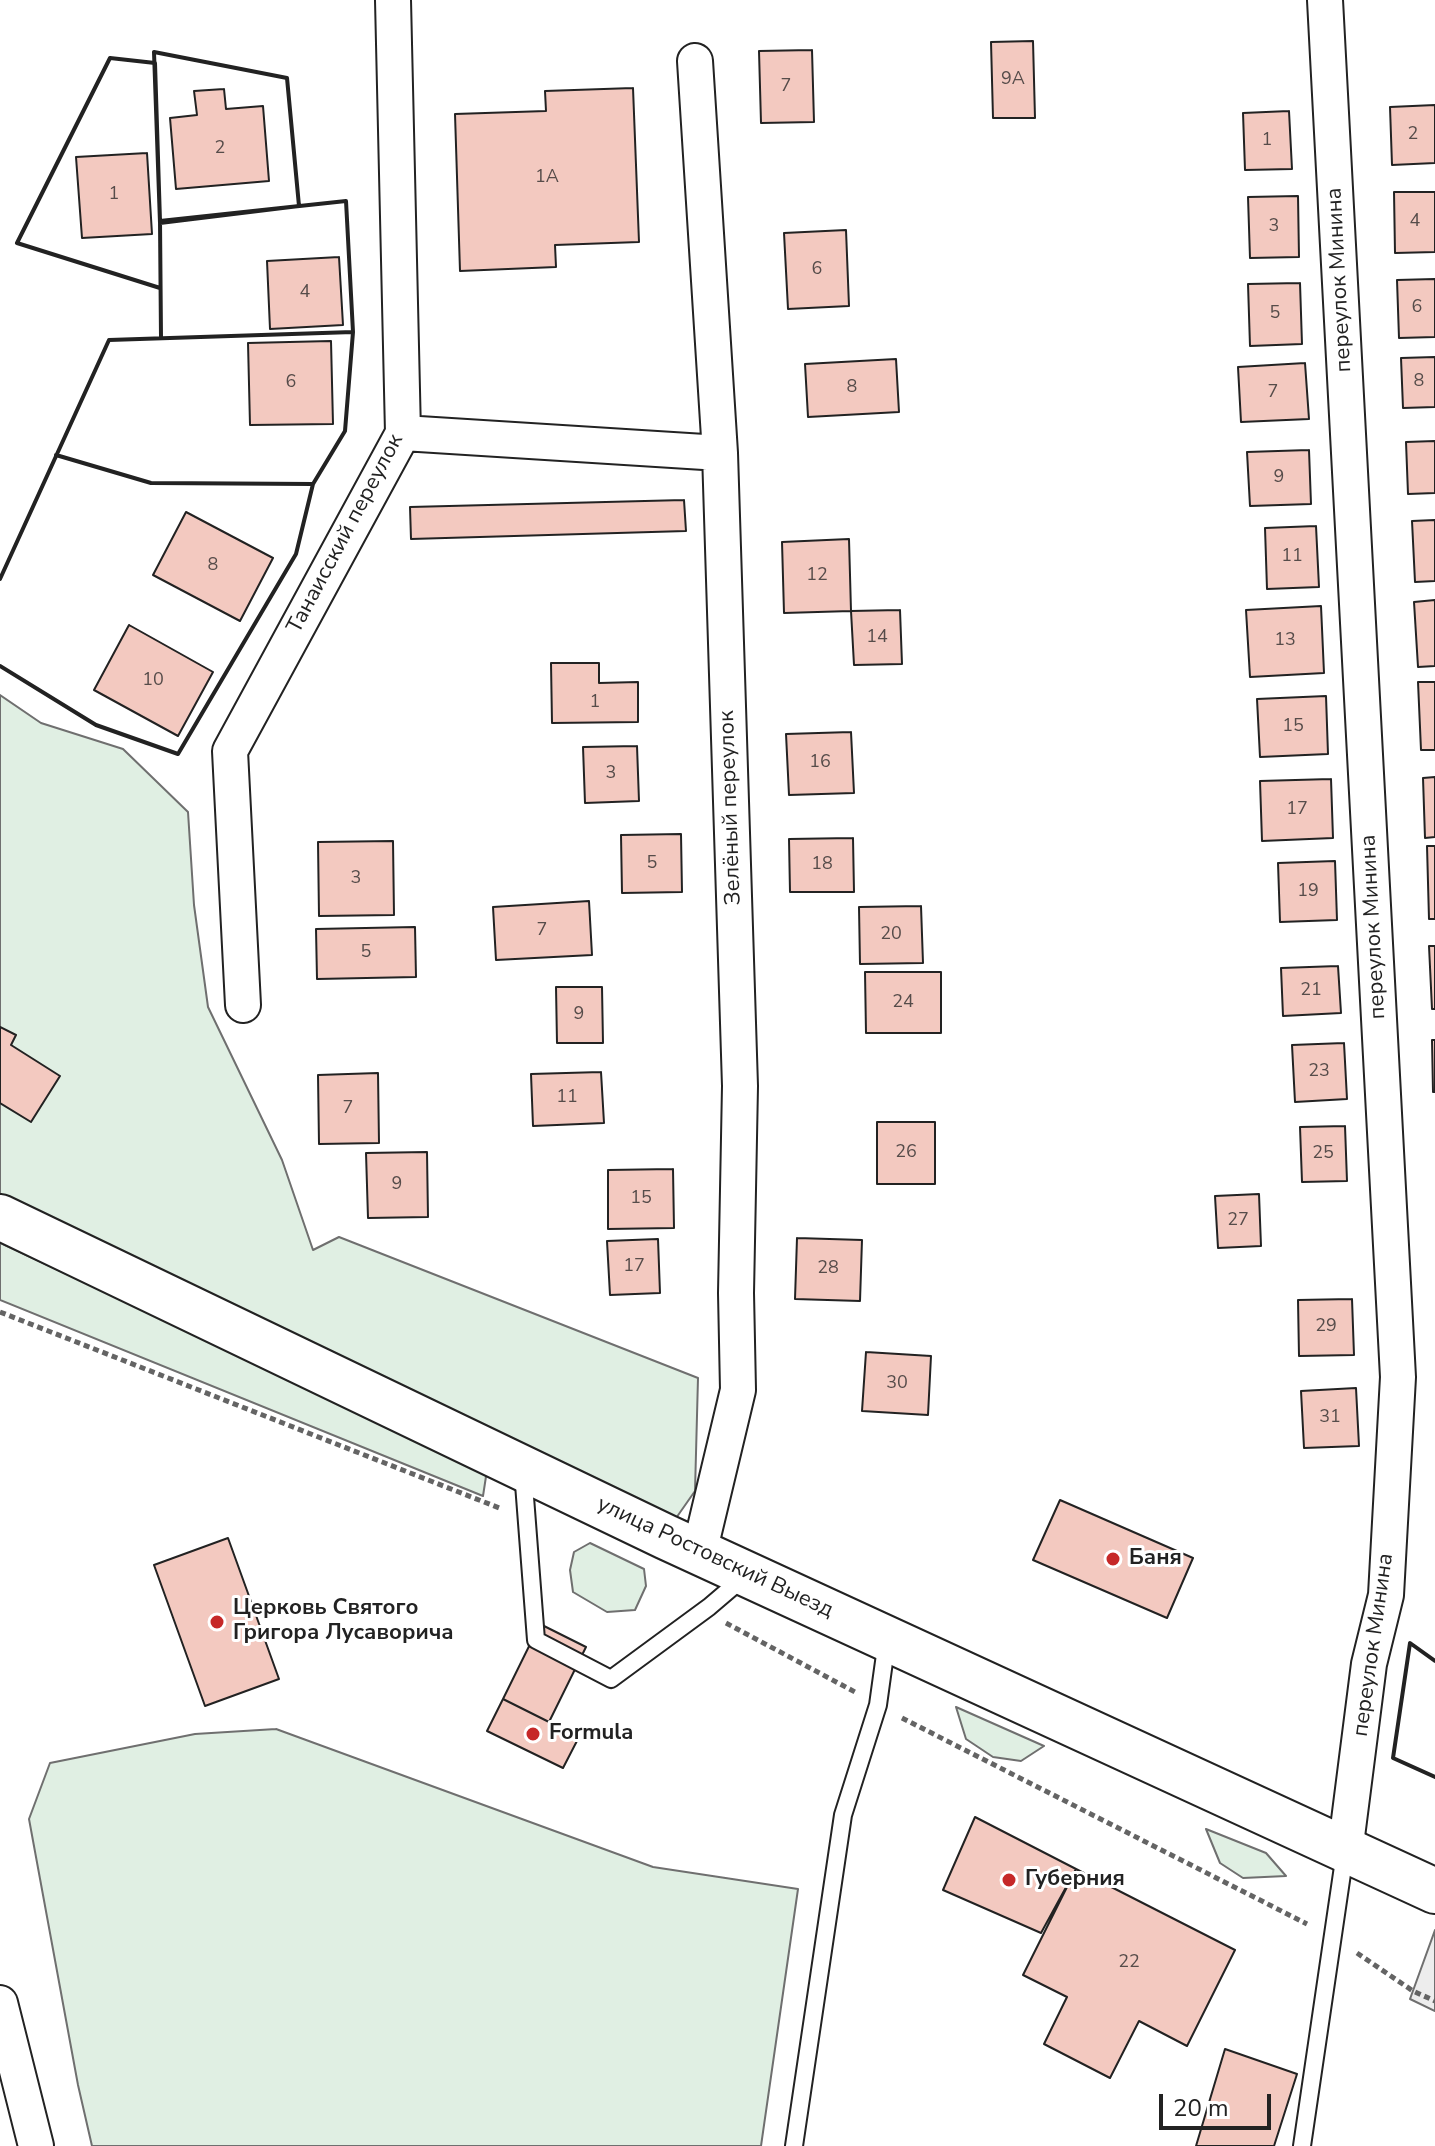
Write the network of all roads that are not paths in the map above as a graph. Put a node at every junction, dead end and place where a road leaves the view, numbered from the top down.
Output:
1 (393, 0) edge
2 (1325, 0) edge
3 (695, 61) dead end
4 (403, 433) junction
5 (720, 453) junction
6 (243, 1005) dead end
7 (0, 1217) edge
8 (523, 1467) junction
9 (699, 1553) junction
10 (747, 1574) junction
11 (887, 1639) junction
12 (1345, 1852) junction
13 (1435, 1891) edge
14 (0, 2003) edge
15 (36, 2146) edge
16 (794, 2146) edge
17 (1302, 2146) edge

1 - 4 street, Танаисский переулок
2 - 12 street, переулок Минина
3 - 5 street, Зелёный переулок
4 - 5 street
4 - 6 street, Танаисский переулок
5 - 9 street, Зелёный переулок
7 - 8 main road, улица Ростовский Выезд
8 - 9 main road, улица Ростовский Выезд
8 - 10 lane
9 - 10 main road, улица Ростовский Выезд
10 - 11 main road, улица Ростовский Выезд
11 - 12 main road, улица Ростовский Выезд
11 - 16 lane
12 - 13 main road, улица Ростовский Выезд
12 - 17 lane
14 - 15 street

